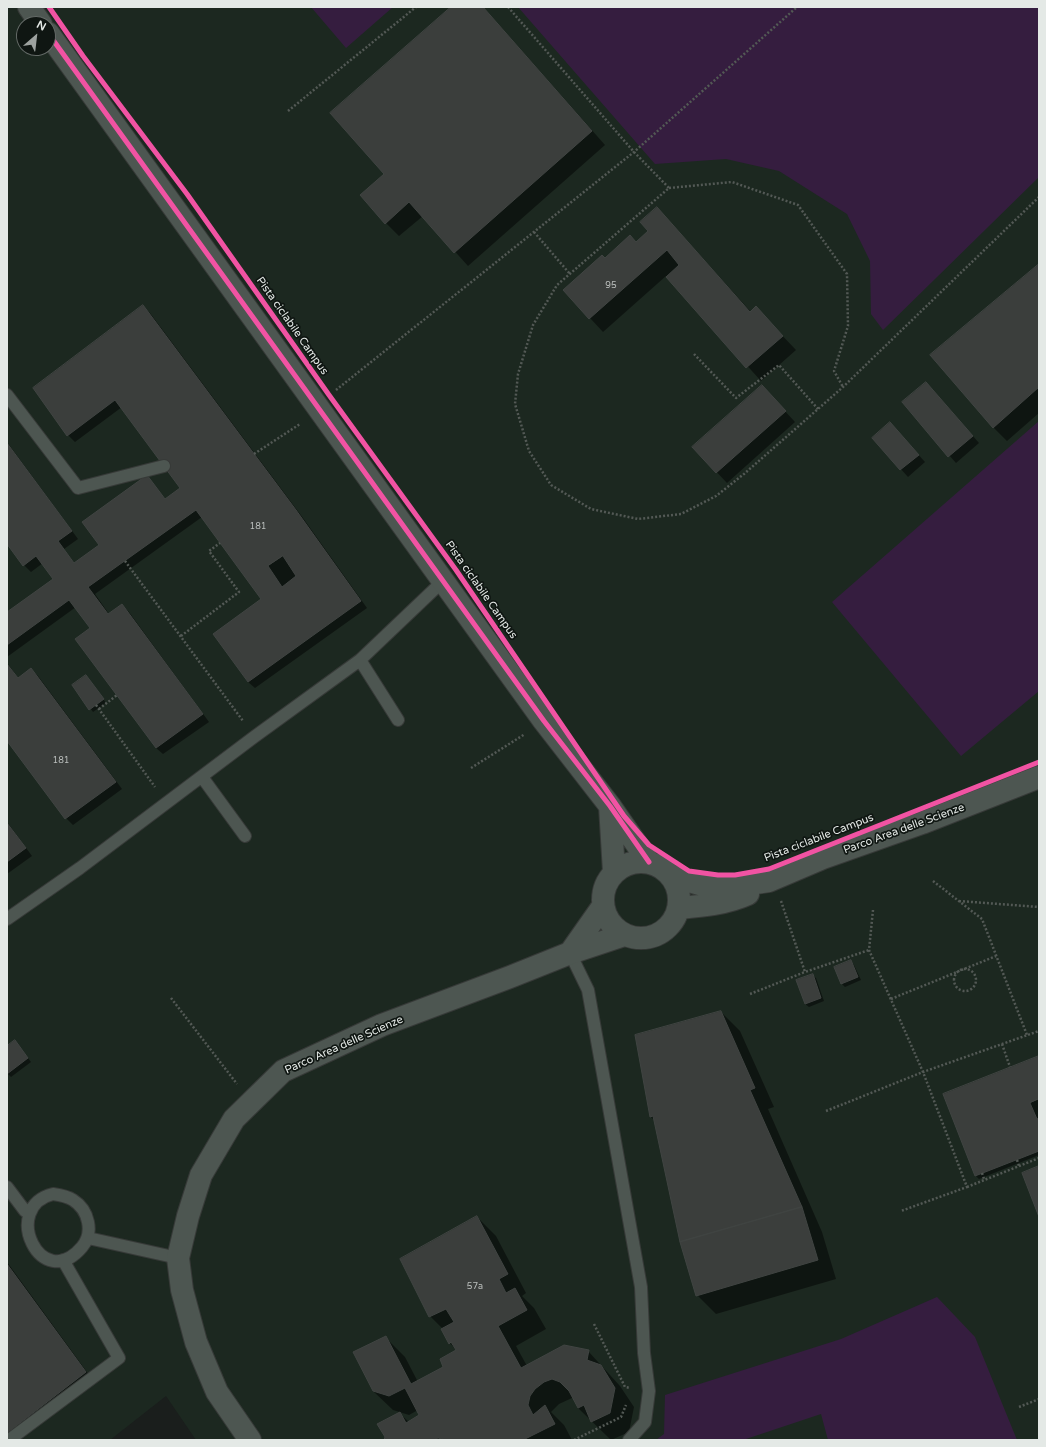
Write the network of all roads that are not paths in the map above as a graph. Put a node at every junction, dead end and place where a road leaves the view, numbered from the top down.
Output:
1 (29, 7) edge
2 (35, 16) edge
3 (56, 44) edge
4 (7, 395) edge
5 (164, 466) dead end
6 (443, 581) junction
7 (360, 660) junction
8 (398, 720) dead end
9 (202, 777) junction
10 (1039, 777) edge
11 (610, 806) junction
12 (245, 836) dead end
13 (649, 862) junction
14 (614, 872) junction
15 (672, 876) junction
16 (772, 880) junction
17 (603, 906) junction
18 (679, 908) junction
19 (7, 919) edge
20 (624, 935) junction
21 (570, 952) junction
22 (7, 1187) edge
23 (25, 1211) junction
24 (88, 1238) junction
25 (178, 1258) junction
26 (63, 1260) junction
27 (9, 1440) edge
28 (250, 1440) edge
29 (629, 1440) edge

1 - 2 street
3 - 6 street
4 - 5 lane
6 - 7 lane
6 - 11 street
7 - 8 lane
7 - 9 lane
9 - 12 lane
9 - 19 lane
10 - 16 street, Parco Area delle Scienze
11 - 13 street
11 - 14 street
13 - 14 street
13 - 15 street
14 - 17 street
15 - 16 street, Parco Area delle Scienze
15 - 18 street
16 - 18 street, Parco Area delle Scienze
17 - 20 street
17 - 21 street
18 - 20 street
20 - 21 street, Parco Area delle Scienze
21 - 25 street, Parco Area delle Scienze
21 - 29 lane
22 - 23 lane
23 - 24 lane
23 - 26 lane
24 - 25 lane
24 - 26 lane
25 - 28 street, Parco Area delle Scienze
26 - 27 lane

